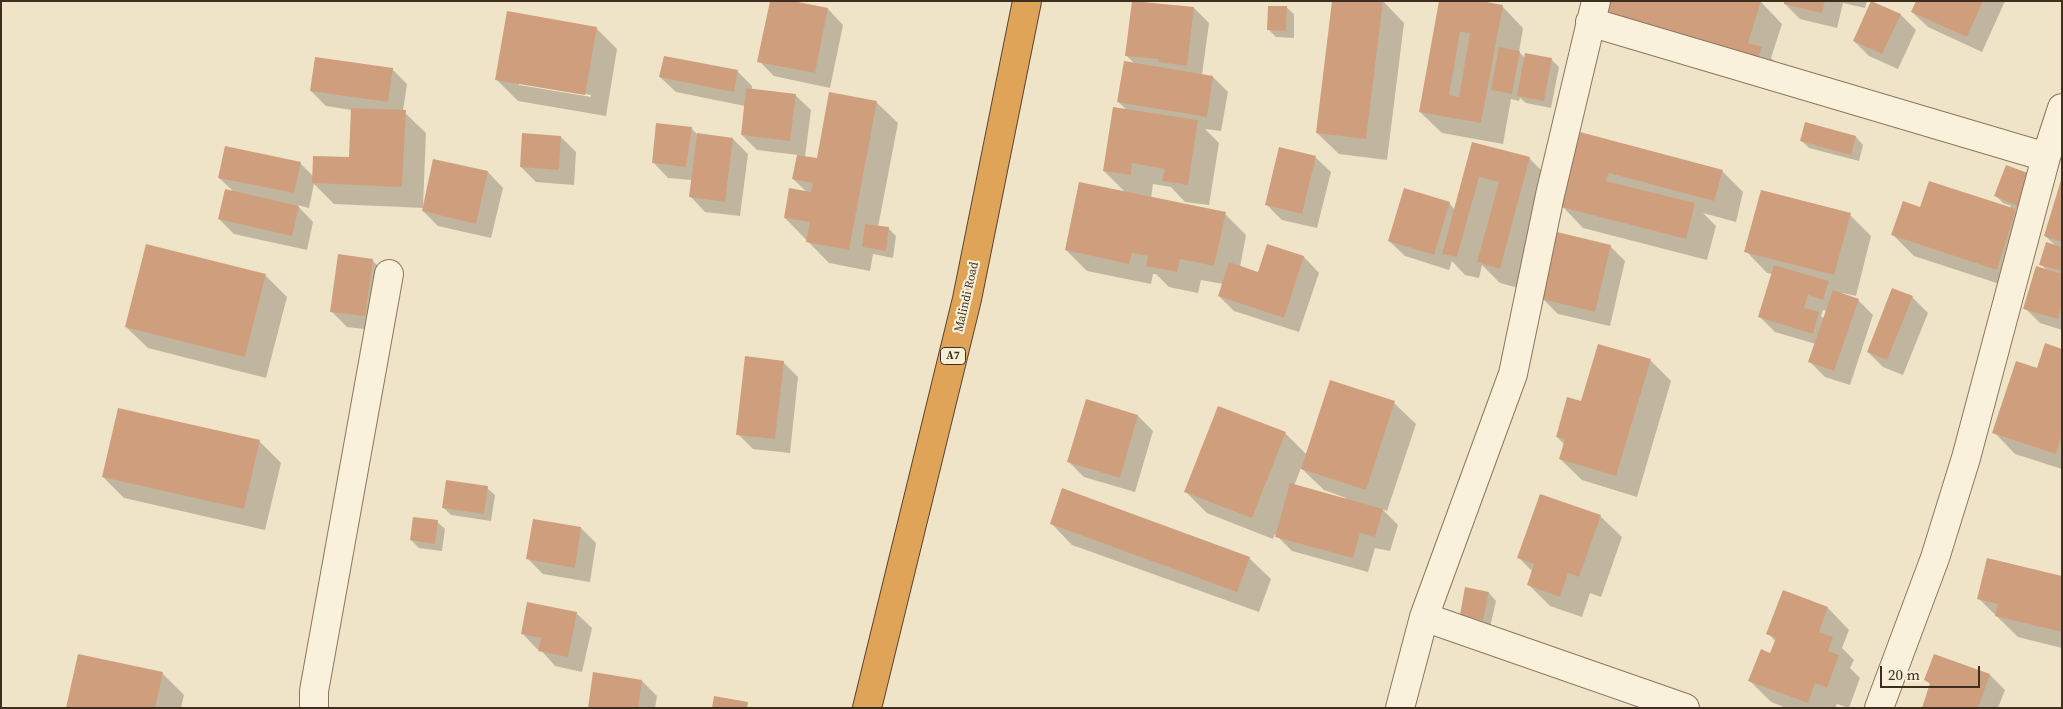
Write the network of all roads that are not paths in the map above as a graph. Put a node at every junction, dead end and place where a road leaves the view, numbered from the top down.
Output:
1 (1027, 1) edge
2 (1593, 12) edge
3 (2062, 108) edge
4 (2046, 157) junction
5 (389, 274) dead end
6 (1424, 617) junction
7 (314, 708) edge
8 (867, 708) edge
9 (1400, 708) edge
10 (1685, 708) edge
11 (1879, 708) edge

1 - 8 highway, Malindi Road / A7
2 - 4 street
2 - 6 street
3 - 4 street
4 - 11 street
5 - 7 street
6 - 9 street
6 - 10 street

